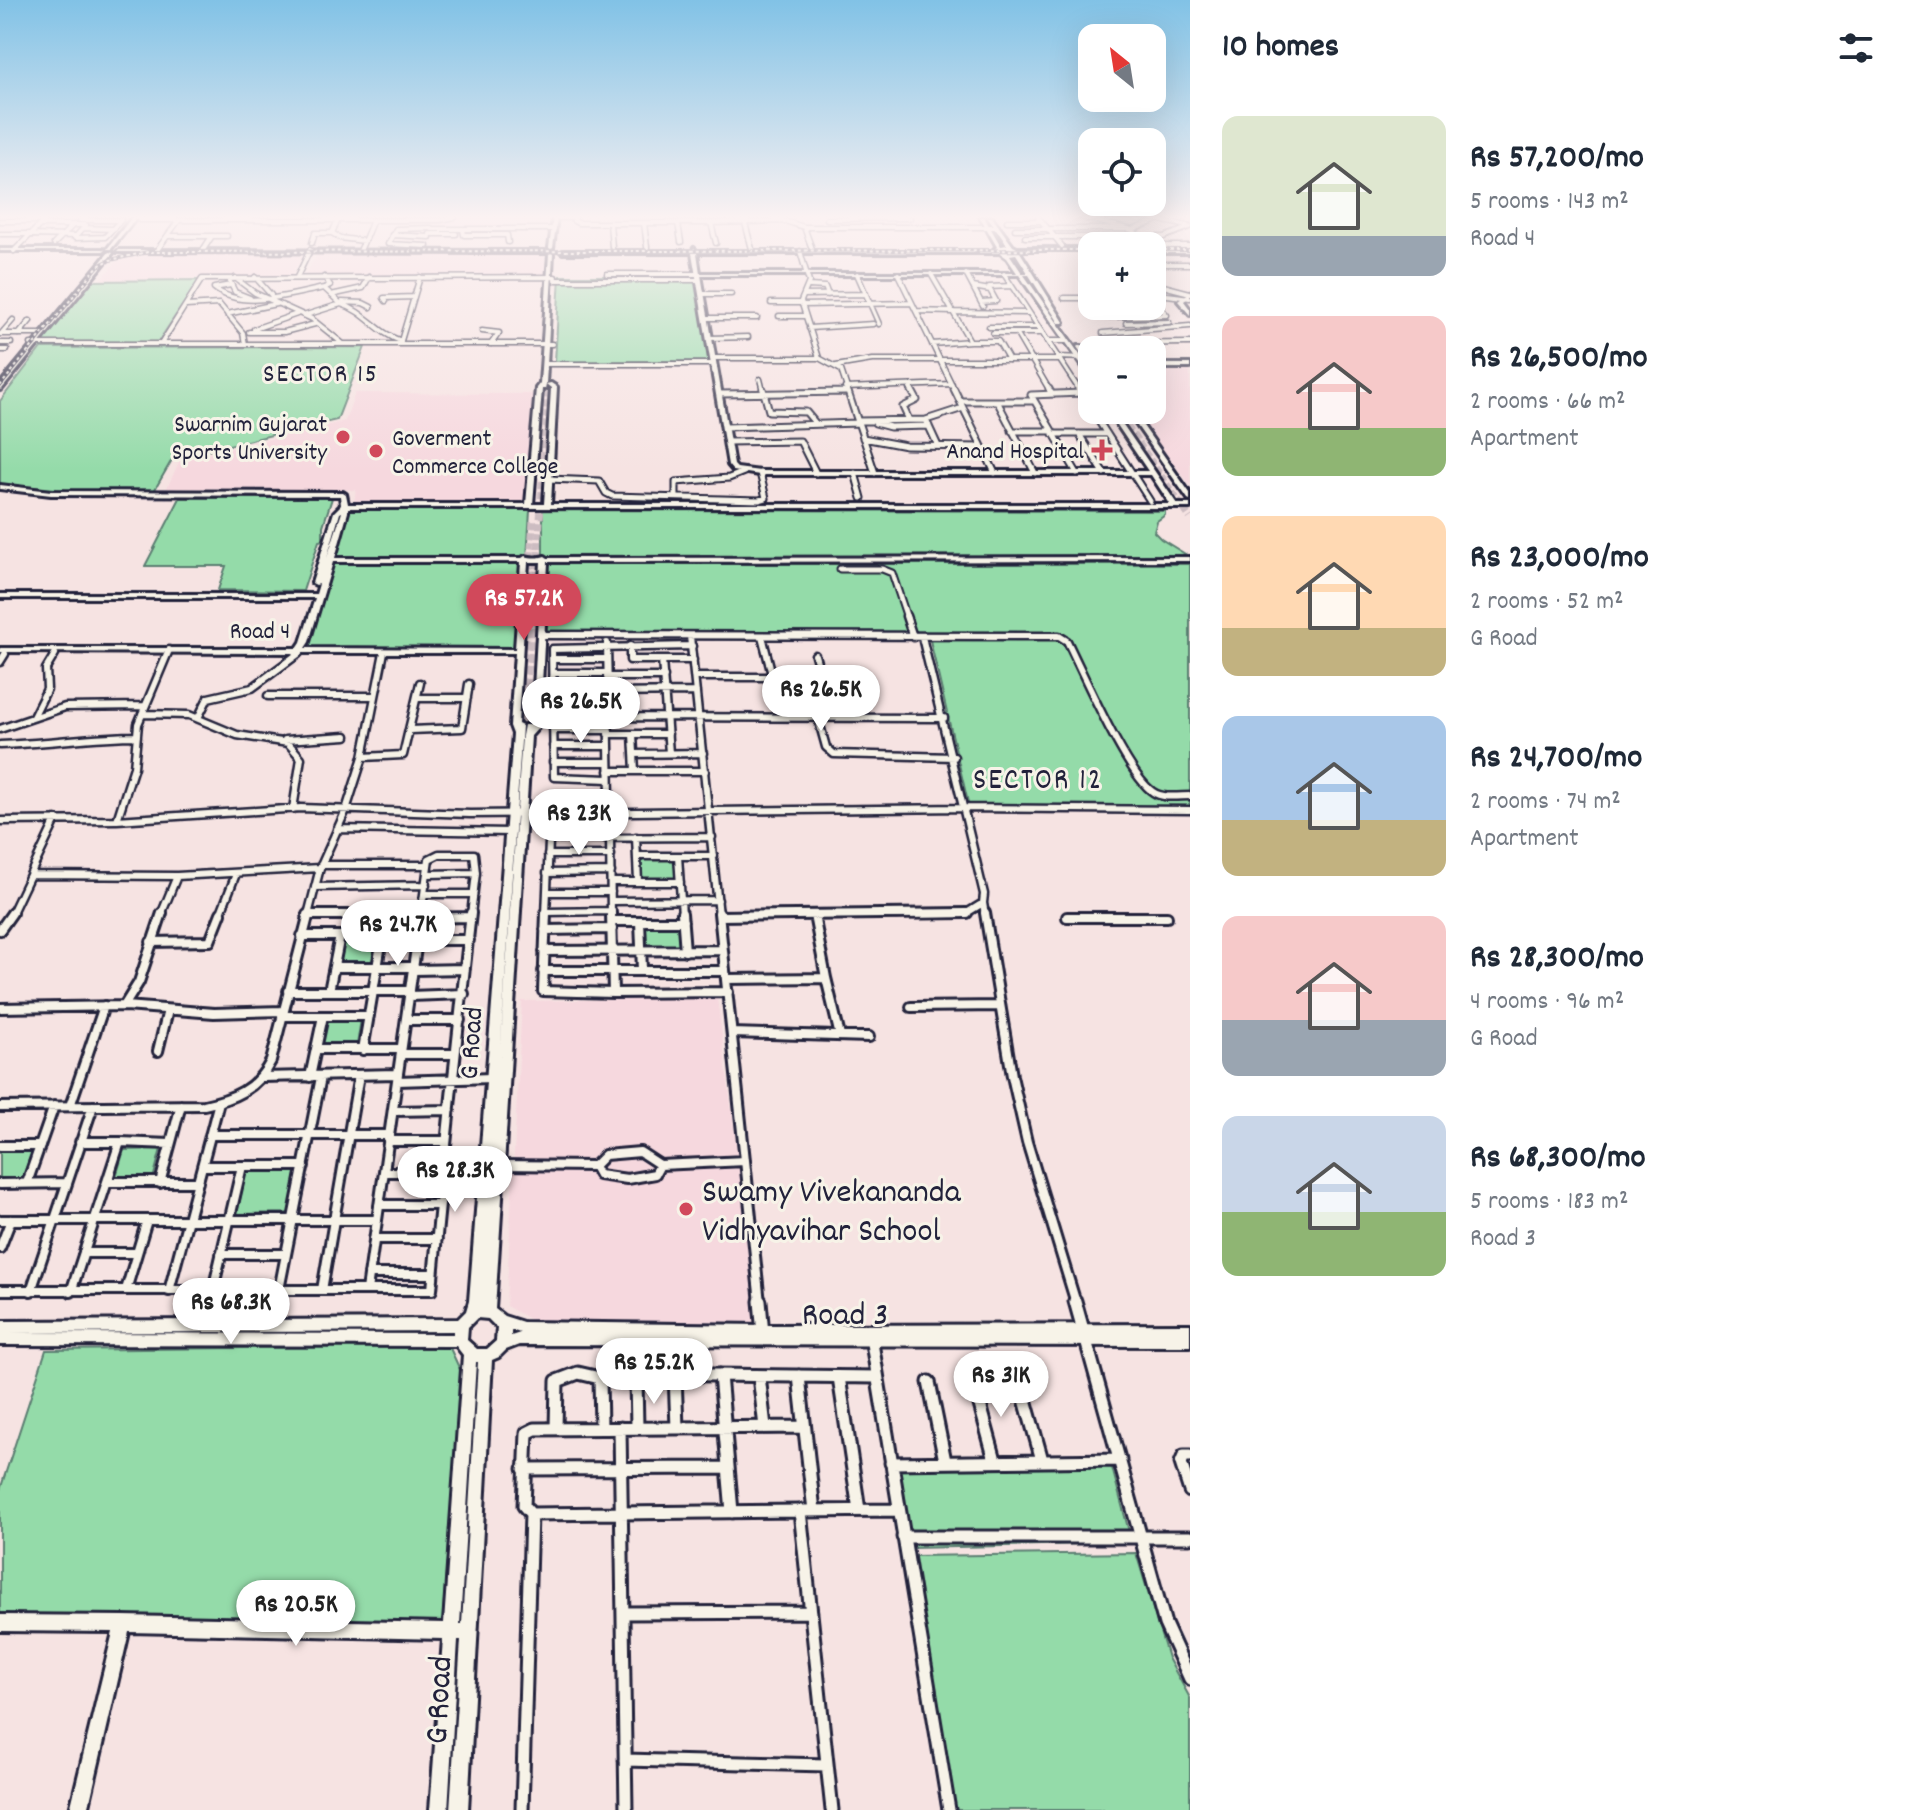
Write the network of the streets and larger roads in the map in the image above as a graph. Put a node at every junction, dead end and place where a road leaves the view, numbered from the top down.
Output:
1 (68, 301) edge
2 (189, 301) edge
3 (272, 301) edge
4 (351, 301) edge
5 (356, 301) edge
6 (413, 301) edge
7 (552, 301) edge
8 (703, 301) edge
9 (947, 301) edge
10 (989, 301) edge
11 (1021, 301) edge
12 (1039, 301) edge
13 (1048, 301) edge
14 (981, 302) joint
15 (340, 303) junction
16 (771, 303) dead end
17 (912, 303) joint
18 (277, 304) junction
19 (801, 304) junction
20 (870, 304) junction
21 (186, 306) junction
22 (360, 310) junction
23 (916, 311) junction
24 (953, 312) junction
25 (984, 312) junction
26 (1029, 313) junction
27 (227, 314) junction
28 (297, 314) junction
29 (304, 316) junction
30 (779, 316) dead end
31 (804, 316) junction
32 (706, 318) junction
33 (757, 318) dead end
34 (1166, 319) edge
35 (13, 320) dead end
36 (1124, 320) edge
37 (30, 321) dead end
38 (1126, 323) junction
39 (315, 324) junction
40 (873, 324) dead end
41 (879, 324) dead end
42 (1171, 324) junction
43 (1190, 326) edge
44 (989, 327) junction
45 (1038, 327) junction
46 (809, 328) junction
47 (482, 331) dead end
48 (1134, 332) junction
49 (246, 333) junction
50 (993, 333) junction
51 (1016, 333) junction
52 (1042, 333) junction
53 (1103, 333) dead end
54 (0, 334) edge
55 (19, 334) junction
56 (42, 334) junction
57 (748, 337) dead end
58 (709, 338) junction
59 (970, 341) junction
60 (998, 341) junction
61 (1047, 341) junction
62 (1067, 341) junction
63 (400, 342) junction
64 (0, 343) edge
65 (11, 343) dead end
66 (1166, 343) edge
67 (1190, 343) edge
68 (33, 344) junction
69 (161, 344) junction
70 (245, 344) junction
71 (344, 344) junction
72 (491, 344) junction
73 (549, 344) junction
74 (932, 344) junction
75 (1078, 347) edge
76 (1078, 355) edge
77 (819, 358) junction
78 (1058, 358) junction
79 (1078, 358) edge
80 (939, 360) junction
81 (1009, 360) junction
82 (1032, 360) junction
83 (713, 361) junction
84 (547, 364) junction
85 (836, 366) junction
86 (1166, 366) edge
87 (1190, 366) edge
88 (760, 379) dead end
89 (0, 381) edge
90 (952, 384) junction
91 (546, 386) junction
92 (909, 386) junction
93 (0, 388) edge
94 (1078, 388) edge
95 (846, 390) junction
96 (764, 393) junction
97 (1051, 393) junction
98 (1078, 393) edge
99 (719, 394) junction
100 (960, 401) junction
101 (997, 401) junction
102 (1034, 401) junction
103 (963, 408) junction
104 (909, 420) junction
105 (868, 421) junction
106 (858, 422) junction
107 (927, 423) junction
108 (816, 424) junction
109 (1101, 424) edge
110 (1120, 424) edge
111 (1139, 424) edge
112 (795, 425) junction
113 (725, 427) junction
114 (1012, 431) junction
115 (1052, 432) junction
116 (1079, 434) junction
117 (1107, 434) junction
118 (863, 438) junction
119 (796, 440) junction
120 (727, 442) junction
121 (938, 446) junction
122 (982, 447) junction
123 (744, 472) junction
124 (760, 473) junction
125 (816, 473) junction
126 (855, 473) junction
127 (875, 473) junction
128 (995, 473) junction
129 (1035, 473) junction
130 (1077, 473) junction
131 (1104, 473) junction
132 (1133, 473) junction
133 (1153, 473) junction
134 (548, 479) junction
135 (0, 487) edge
136 (676, 496) junction
137 (862, 498) dead end
138 (1190, 498) edge
139 (1150, 501) dead end
140 (529, 506) junction
141 (547, 506) junction
142 (1175, 506) junction
143 (1190, 506) edge
144 (343, 507) junction
145 (525, 558) junction
146 (545, 558) junction
147 (327, 559) junction
148 (1190, 559) edge
149 (840, 569) dead end
150 (0, 596) edge
151 (316, 596) junction
152 (541, 635) junction
153 (607, 636) junction
154 (690, 636) junction
155 (762, 636) junction
156 (918, 637) junction
157 (607, 646) junction
158 (630, 646) junction
159 (692, 646) junction
160 (299, 650) junction
161 (168, 652) junction
162 (383, 653) junction
163 (519, 653) junction
164 (55, 654) junction
165 (1, 655) edge
166 (815, 655) dead end
167 (553, 659) junction
168 (607, 659) junction
169 (630, 660) junction
170 (662, 660) junction
171 (693, 660) junction
172 (834, 672) dead end
173 (553, 673) junction
174 (820, 673) junction
175 (607, 675) junction
176 (772, 676) junction
177 (631, 677) junction
178 (664, 677) junction
179 (695, 677) junction
180 (420, 683) dead end
181 (469, 684) dead end
182 (553, 687) junction
183 (608, 690) junction
184 (665, 692) junction
185 (696, 692) junction
186 (631, 693) junction
187 (268, 696) dead end
188 (375, 696) junction
189 (417, 698) junction
190 (467, 698) junction
191 (553, 700) junction
192 (608, 701) junction
193 (145, 706) junction
194 (142, 714) junction
195 (553, 716) junction
196 (608, 716) junction
197 (33, 717) junction
198 (632, 717) junction
199 (667, 717) junction
200 (699, 717) junction
201 (783, 717) junction
202 (198, 718) junction
203 (818, 718) junction
204 (944, 718) junction
205 (1, 729) edge
206 (410, 730) junction
207 (553, 730) junction
208 (522, 731) junction
209 (608, 732) junction
210 (633, 734) junction
211 (668, 734) junction
212 (137, 736) junction
213 (346, 736) dead end
214 (283, 740) junction
215 (0, 745) edge
216 (553, 746) junction
217 (609, 746) junction
218 (669, 753) junction
219 (703, 753) junction
220 (634, 754) junction
221 (363, 757) junction
222 (954, 757) junction
223 (553, 762) junction
224 (609, 762) junction
225 (635, 771) junction
226 (705, 771) junction
227 (609, 775) junction
228 (1158, 794) junction
229 (1190, 796) edge
230 (610, 797) dead end
231 (962, 808) junction
232 (293, 809) junction
233 (346, 810) junction
234 (1174, 810) junction
235 (1190, 810) edge
236 (709, 813) junction
237 (517, 814) junction
238 (56, 820) junction
239 (117, 820) junction
240 (0, 821) edge
241 (337, 829) junction
242 (510, 832) junction
243 (636, 837) junction
244 (712, 837) junction
245 (610, 838) junction
246 (548, 855) junction
247 (611, 855) junction
248 (637, 856) junction
249 (678, 856) junction
250 (714, 856) junction
251 (320, 867) junction
252 (428, 870) junction
253 (611, 872) junction
254 (476, 873) junction
255 (547, 873) junction
256 (236, 874) junction
257 (30, 875) junction
258 (177, 876) junction
259 (638, 882) junction
260 (680, 882) junction
261 (315, 887) junction
262 (425, 890) junction
263 (547, 892) junction
264 (611, 892) junction
265 (473, 894) junction
266 (681, 900) junction
267 (718, 900) junction
268 (983, 903) junction
269 (612, 911) junction
270 (546, 912) junction
271 (307, 915) junction
272 (386, 915) junction
273 (814, 915) junction
274 (421, 916) junction
275 (720, 916) junction
276 (470, 917) junction
277 (1067, 917) dead end
278 (1167, 917) dead end
279 (640, 921) junction
280 (683, 921) junction
281 (612, 925) junction
282 (0, 930) edge
283 (545, 930) junction
284 (302, 936) junction
285 (340, 936) junction
286 (382, 936) junction
287 (417, 940) junction
288 (469, 940) junction
289 (151, 942) junction
290 (723, 950) junction
291 (544, 951) junction
292 (612, 951) junction
293 (641, 951) junction
294 (685, 951) junction
295 (334, 967) junction
296 (377, 967) junction
297 (414, 968) junction
298 (465, 969) junction
299 (613, 970) junction
300 (642, 970) junction
301 (543, 971) junction
302 (726, 975) junction
303 (826, 978) junction
304 (288, 991) junction
305 (329, 991) junction
306 (373, 991) junction
307 (728, 992) junction
308 (410, 993) junction
309 (613, 993) junction
310 (464, 994) junction
311 (104, 1006) junction
312 (124, 1006) junction
313 (1000, 1006) junction
314 (911, 1007) dead end
315 (0, 1008) edge
316 (168, 1010) junction
317 (282, 1013) junction
318 (323, 1016) junction
319 (369, 1016) junction
320 (407, 1020) junction
321 (460, 1020) junction
322 (732, 1033) junction
323 (840, 1036) junction
324 (869, 1037) dead end
325 (316, 1049) junction
326 (363, 1050) junction
327 (158, 1051) dead end
328 (401, 1052) junction
329 (455, 1054) junction
330 (359, 1075) junction
331 (262, 1077) junction
332 (310, 1077) junction
333 (321, 1077) junction
334 (397, 1078) junction
335 (492, 1078) junction
336 (455, 1079) junction
337 (219, 1102) junction
338 (181, 1105) junction
339 (54, 1106) junction
340 (70, 1106) junction
341 (93, 1106) junction
342 (0, 1107) edge
343 (450, 1110) junction
344 (393, 1111) junction
345 (210, 1135) junction
346 (310, 1135) junction
347 (349, 1135) junction
348 (389, 1138) junction
349 (445, 1141) junction
350 (80, 1142) junction
351 (120, 1142) junction
352 (170, 1144) junction
353 (0, 1146) edge
354 (40, 1146) junction
355 (745, 1161) junction
356 (498, 1165) junction
357 (660, 1165) junction
358 (202, 1166) junction
359 (242, 1166) junction
360 (304, 1166) junction
361 (594, 1166) junction
362 (384, 1172) junction
363 (443, 1172) junction
364 (108, 1182) junction
365 (198, 1182) junction
366 (27, 1183) junction
367 (67, 1183) junction
368 (160, 1183) junction
369 (0, 1184) edge
370 (379, 1205) junction
371 (440, 1205) junction
372 (0, 1220) edge
373 (11, 1220) junction
374 (55, 1220) junction
375 (95, 1220) junction
376 (147, 1220) junction
377 (187, 1220) junction
378 (229, 1220) junction
379 (293, 1220) junction
380 (334, 1220) junction
381 (377, 1220) junction
382 (374, 1239) junction
383 (437, 1239) junction
384 (0, 1248) edge
385 (84, 1253) junction
386 (137, 1253) junction
387 (221, 1254) junction
388 (286, 1254) junction
389 (369, 1274) junction
390 (431, 1274) junction
391 (0, 1290) edge
392 (126, 1290) junction
393 (213, 1290) junction
394 (279, 1290) junction
395 (322, 1290) junction
396 (367, 1290) junction
397 (31, 1291) junction
398 (169, 1291) junction
399 (71, 1292) junction
400 (488, 1313) junction
401 (501, 1321) junction
402 (0, 1327) edge
403 (464, 1327) junction
404 (1190, 1330) edge
405 (764, 1335) junction
406 (871, 1335) junction
407 (1086, 1335) junction
408 (0, 1339) edge
409 (1190, 1340) edge
410 (500, 1346) junction
411 (478, 1354) junction
412 (675, 1375) junction
413 (720, 1375) junction
414 (759, 1376) junction
415 (799, 1376) junction
416 (839, 1377) junction
417 (877, 1377) junction
418 (1019, 1378) dead end
419 (929, 1382) dead end
420 (975, 1386) dead end
421 (724, 1427) junction
422 (765, 1427) junction
423 (804, 1427) junction
424 (601, 1428) junction
425 (620, 1428) junction
426 (637, 1428) junction
427 (677, 1428) junction
428 (556, 1429) junction
429 (1190, 1456) edge
430 (995, 1460) junction
431 (1042, 1460) junction
432 (1120, 1460) junction
433 (945, 1461) junction
434 (891, 1463) junction
435 (727, 1468) junction
436 (524, 1469) junction
437 (620, 1469) junction
438 (1190, 1491) edge
439 (859, 1510) junction
440 (898, 1510) junction
441 (800, 1511) junction
442 (814, 1511) junction
443 (732, 1512) junction
444 (621, 1513) junction
445 (531, 1514) junction
446 (903, 1537) junction
447 (1141, 1537) junction
448 (1190, 1537) edge
449 (811, 1612) junction
450 (623, 1613) junction
451 (0, 1623) edge
452 (123, 1624) junction
453 (452, 1631) junction
454 (470, 1632) junction
455 (1190, 1679) edge
456 (625, 1760) junction
457 (827, 1765) junction
458 (79, 1810) edge
459 (439, 1810) edge
460 (459, 1810) edge
461 (522, 1810) edge
462 (626, 1810) edge
463 (832, 1810) edge
464 (949, 1810) edge

1 - 56 street
2 - 21 street
3 - 18 street
4 - 15 street
5 - 22 street
6 - 63 street
7 - 73 street
8 - 32 street
9 - 24 street
10 - 14 street
11 - 26 street
12 - 62 street
13 - 75 street
14 - 25 street
15 - 22 street
15 - 29 street
16 - 19 street
17 - 20 street
17 - 23 street
18 - 27 street
18 - 28 street
19 - 20 street
19 - 31 street
20 - 41 street
21 - 27 street
21 - 69 street
22 - 63 street
23 - 24 street
23 - 74 street
24 - 25 street
24 - 59 street
25 - 26 street
25 - 44 street
26 - 45 street
27 - 49 street
28 - 29 street
28 - 49 street
29 - 39 street
30 - 31 street
31 - 46 street
32 - 33 street
32 - 58 street
34 - 42 street
35 - 54 street
36 - 38 street
37 - 55 street
38 - 42 street
38 - 48 street
39 - 49 street
39 - 71 street
40 - 46 street
42 - 43 street
42 - 48 street
44 - 45 street
44 - 50 street
45 - 52 street
46 - 77 street
47 - 72 street
48 - 53 street
49 - 70 street
50 - 51 street
50 - 60 street
51 - 52 street
51 - 82 street
52 - 61 street
54 - 55 street
55 - 56 street
56 - 68 street
57 - 58 street
58 - 83 street
59 - 60 street
59 - 74 street
60 - 81 street
61 - 62 street
61 - 78 street
62 - 76 street
63 - 71 street
63 - 72 street
64 - 65 street
66 - 67 street
68 - 69 street
68 - 89 street
68 - 93 street
69 - 70 street
70 - 71 street
72 - 73 street
73 - 84 street
74 - 80 street
77 - 83 street
77 - 85 street
78 - 79 street
78 - 82 street
78 - 94 street
80 - 81 street
80 - 85 street
80 - 90 street
81 - 82 street
82 - 97 street
83 - 84 street
83 - 99 street
84 - 91 street
85 - 95 street
86 - 87 street
88 - 96 street
90 - 92 street
90 - 100 street
91 - 134 street
91 - 140 street
92 - 95 street
92 - 104 street
95 - 96 street
95 - 106 street
96 - 99 street
96 - 108 street
97 - 98 street
97 - 102 street
99 - 113 street
100 - 101 street
100 - 103 street
101 - 102 street
101 - 114 street
102 - 115 street
103 - 107 street
103 - 122 street
104 - 105 street
104 - 107 street
105 - 106 street
105 - 107 street
106 - 108 street
106 - 118 street
107 - 121 street
108 - 112 street
109 - 117 street
110 - 133 street
111 - 138 street
112 - 113 street
112 - 119 street
113 - 120 street
114 - 115 street
114 - 129 street
115 - 116 street
115 - 130 street
116 - 117 street
116 - 131 street
117 - 132 street
118 - 121 street
118 - 127 street
119 - 120 street
119 - 125 street
120 - 123 street
121 - 122 street
122 - 128 street
123 - 124 street
123 - 136 street
124 - 125 street
124 - 136 street
125 - 126 street
126 - 127 street
126 - 137 street
127 - 128 street
128 - 129 street
129 - 130 street
130 - 131 street
131 - 132 street
132 - 133 street
132 - 139 street
133 - 142 street
134 - 136 street
134 - 141 street
135 - 144 street
140 - 141 street
140 - 144 street
141 - 142 street
142 - 143 street
144 - 147 street
145 - 146 street
145 - 147 street
145 - 163 street
146 - 148 street
146 - 152 street
147 - 151 street
149 - 156 street
150 - 151 street
151 - 160 street
152 - 153 street
152 - 208 street
153 - 154 street
153 - 157 street
154 - 155 street
154 - 159 street
155 - 156 street
155 - 176 street
156 - 204 street
156 - 228 street
157 - 158 street
157 - 167 street
157 - 168 street
158 - 159 street
158 - 169 street
159 - 171 street
160 - 161 street, Road 4
160 - 162 street, Road 4
160 - 202 street
161 - 164 street, Road 4
161 - 165 street, Road 4
161 - 193 street
162 - 163 street, Road 4
162 - 188 street
163 - 208 street
164 - 165 street, Road 4
164 - 197 street
166 - 174 street
167 - 168 street
167 - 173 street
168 - 175 street
169 - 170 street
169 - 177 street
170 - 171 street
170 - 178 street
171 - 179 street
172 - 174 street
173 - 175 street
173 - 182 street
174 - 176 street
175 - 177 street
175 - 183 street
176 - 179 street
176 - 201 street
177 - 178 street
178 - 184 street
179 - 185 street
180 - 189 street
181 - 190 street
182 - 183 street
182 - 191 street
183 - 186 street
183 - 192 street
184 - 185 street
184 - 186 street
184 - 199 street
185 - 200 street
186 - 198 street
187 - 188 street
188 - 221 street
189 - 190 street
189 - 206 street
190 - 206 street
191 - 192 street
191 - 195 street
192 - 196 street
193 - 194 street
193 - 197 street
194 - 202 street
194 - 212 street
195 - 196 street
195 - 207 street
196 - 198 street
196 - 209 street
197 - 205 street
198 - 199 street
199 - 200 street
199 - 211 street
200 - 201 street
200 - 219 street
201 - 203 street
202 - 214 street
203 - 204 street
203 - 222 street
204 - 222 street
206 - 221 street
207 - 209 street
207 - 216 street
208 - 237 street, G Road
209 - 210 street
209 - 217 street
210 - 211 street
210 - 220 street
211 - 218 street
212 - 215 street
212 - 239 street
213 - 214 street
214 - 232 street
216 - 217 street
216 - 223 street
217 - 224 street
218 - 219 street
218 - 220 street
219 - 226 street
220 - 225 street
221 - 233 street
222 - 231 street
223 - 224 street
223 - 227 street
224 - 227 street
225 - 226 street
225 - 227 street
226 - 236 street
227 - 230 street
228 - 229 street
228 - 234 street
231 - 234 street
231 - 236 street
231 - 268 street
232 - 233 street
232 - 239 street
233 - 237 street
233 - 241 street
234 - 235 street
236 - 237 street
236 - 244 street
237 - 242 street, G Road
237 - 356 street, G Road
238 - 239 street
238 - 240 street
238 - 257 street
241 - 242 street
241 - 251 street
242 - 335 street, G Road
243 - 244 street
243 - 245 street
243 - 248 street
244 - 250 street
245 - 246 street
245 - 247 street
246 - 247 street
246 - 255 street
247 - 253 street
248 - 249 street
248 - 259 street
249 - 250 street
249 - 260 street
250 - 267 street
251 - 252 street
251 - 256 street
251 - 261 street
252 - 254 street
252 - 254 street
252 - 262 street
253 - 255 street
253 - 264 street
254 - 265 street
255 - 263 street
256 - 258 street
256 - 289 street
257 - 258 street
257 - 282 street
258 - 289 street
259 - 260 street
259 - 264 street
260 - 266 street
261 - 262 street
261 - 271 street
262 - 265 street
262 - 274 street
263 - 264 street
263 - 270 street
264 - 266 street
264 - 269 street
265 - 276 street
266 - 267 street
266 - 280 street
267 - 275 street
268 - 273 street
268 - 313 street
269 - 270 street
269 - 281 street
270 - 283 street
271 - 272 street
271 - 284 street
272 - 274 street
272 - 286 street
273 - 275 street
273 - 303 street
274 - 276 street
274 - 287 street
275 - 290 street
276 - 288 street
277 - 278 street
279 - 280 street
279 - 281 street
279 - 293 street
280 - 294 street
281 - 283 street
281 - 292 street
283 - 291 street
284 - 285 street
284 - 304 street
285 - 286 street
285 - 295 street
286 - 296 street
287 - 288 street
287 - 297 street
288 - 298 street
289 - 312 street
290 - 294 street
290 - 302 street
291 - 292 street
291 - 301 street
292 - 293 street
292 - 299 street
293 - 294 street
293 - 300 street
295 - 296 street
295 - 305 street
296 - 297 street
296 - 306 street
297 - 298 street
297 - 308 street
298 - 310 street
299 - 300 street
299 - 301 street
299 - 309 street
300 - 302 street
301 - 309 street
302 - 303 street
302 - 307 street
303 - 323 street
304 - 305 street
304 - 317 street
305 - 306 street
306 - 308 street
306 - 319 street
307 - 309 street
307 - 322 street
308 - 310 street
308 - 320 street
310 - 321 street
311 - 312 street
311 - 315 street
311 - 340 street
312 - 316 street
313 - 314 street
313 - 407 street
316 - 317 street
316 - 327 street
317 - 318 street
317 - 331 street
318 - 319 street
318 - 325 street
319 - 326 street
320 - 321 street
320 - 328 street
321 - 329 street
322 - 323 street
322 - 355 street
323 - 324 street
325 - 326 street
325 - 332 street
326 - 328 street
328 - 329 street
328 - 334 street
329 - 336 street
330 - 333 street
330 - 334 street
330 - 347 street
331 - 332 street
331 - 337 street
332 - 333 street
333 - 346 street
334 - 336 street
334 - 344 street
335 - 336 street
335 - 403 street, G Road
336 - 343 street
337 - 338 street
337 - 345 street
338 - 341 street
338 - 352 street
339 - 340 street
339 - 342 street
339 - 354 street
340 - 341 street
341 - 350 street
343 - 344 street
343 - 349 street
344 - 348 street
345 - 346 street
345 - 358 street
346 - 347 street
346 - 360 street
347 - 348 street
347 - 380 street
348 - 349 street
348 - 362 street
349 - 363 street
350 - 351 street
350 - 367 street
351 - 352 street
351 - 364 street
352 - 368 street
353 - 354 street
354 - 366 street
355 - 357 street
355 - 405 street
356 - 361 street
356 - 400 street, G Road
357 - 361 street
357 - 361 street
358 - 359 street
358 - 365 street
359 - 360 street
359 - 378 street
360 - 379 street
362 - 363 street
362 - 370 street
363 - 371 street
364 - 368 street
364 - 375 street
365 - 368 street
365 - 377 street
366 - 367 street
366 - 369 street
367 - 374 street
370 - 371 street
370 - 381 street
371 - 383 street
372 - 373 street
373 - 374 street
373 - 384 street
374 - 375 street
374 - 397 street
375 - 376 street
375 - 385 street
376 - 377 street
376 - 386 street
377 - 378 street
377 - 398 street
378 - 379 street
378 - 387 street
379 - 380 street
379 - 388 street
380 - 381 street
380 - 395 street
381 - 382 street
382 - 383 street
382 - 389 street
383 - 390 street
385 - 386 street
385 - 399 street
386 - 392 street
387 - 388 street
387 - 393 street
388 - 394 street
389 - 390 street
389 - 396 street
390 - 396 street
391 - 397 street
392 - 398 street
392 - 399 street
393 - 394 street
393 - 398 street
394 - 395 street
395 - 396 street
397 - 399 street
400 - 401 street
400 - 403 street
401 - 405 street, Road 3
401 - 410 street
402 - 403 street
403 - 408 street
403 - 411 street
404 - 407 street, Road 3
405 - 406 street, Road 3
405 - 410 street, Road 3
406 - 407 street, Road 3
406 - 417 street
407 - 409 street, Road 3
407 - 432 street
410 - 411 street
411 - 453 street, G Road
411 - 454 street, G Road
412 - 413 street
412 - 426 street
412 - 427 street
413 - 414 street
413 - 421 street
414 - 415 street
414 - 422 street
415 - 416 street
415 - 423 street
416 - 417 street
416 - 439 street
417 - 434 street
418 - 431 street
419 - 433 street
420 - 430 street
421 - 422 street
421 - 427 street
421 - 435 street
422 - 423 street
423 - 442 street
424 - 425 street
424 - 428 street
424 - 428 street
425 - 426 street
425 - 437 street
426 - 427 street
428 - 436 street
429 - 438 street
430 - 431 street
430 - 433 street
431 - 432 street
432 - 447 street
433 - 434 street
434 - 440 street
435 - 437 street
435 - 443 street
436 - 437 street
436 - 445 street
437 - 444 street
439 - 440 street
439 - 442 street
440 - 446 street
441 - 442 street
441 - 443 street
441 - 449 street
443 - 444 street
444 - 445 street
444 - 450 street
445 - 461 street
446 - 447 street
446 - 464 street
447 - 448 street
447 - 455 street
449 - 450 street
449 - 457 street
450 - 456 street
451 - 452 street
452 - 453 street
452 - 458 street
453 - 454 street
453 - 459 street, G Road
454 - 460 street, G Road
456 - 457 street
456 - 462 street
457 - 463 street

